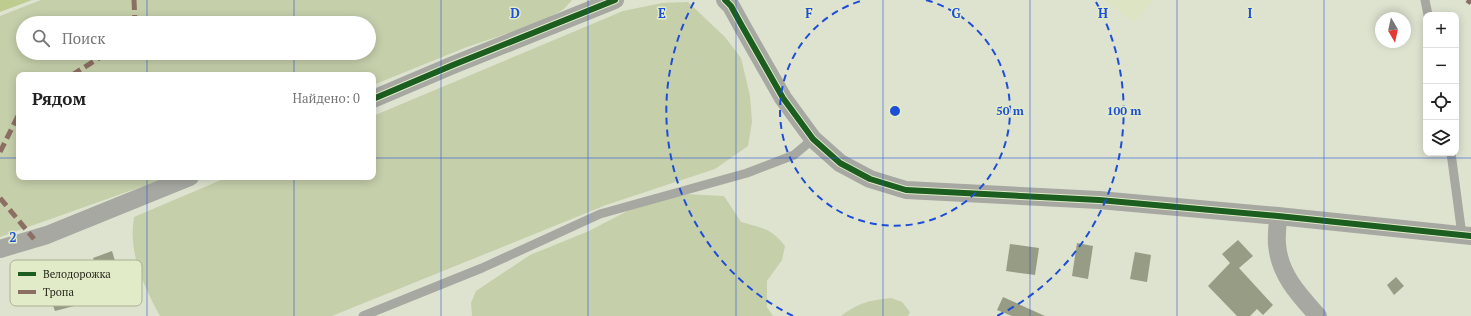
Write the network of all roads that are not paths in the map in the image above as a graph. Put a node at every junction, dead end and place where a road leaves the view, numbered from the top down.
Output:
1 (615, 0) edge
2 (725, 0) edge
3 (1425, 0) edge
4 (1427, 12) edge
5 (376, 98) edge
6 (813, 139) junction
7 (1452, 156) edge
8 (183, 180) edge
9 (1278, 216) junction
10 (1467, 236) edge
11 (0, 249) edge
12 (363, 316) edge
13 (1318, 316) edge

1 - 5 street
2 - 6 street
3 - 4 lane
6 - 9 street
6 - 12 lane
7 - 10 lane
8 - 11 street
9 - 10 street
9 - 13 street

